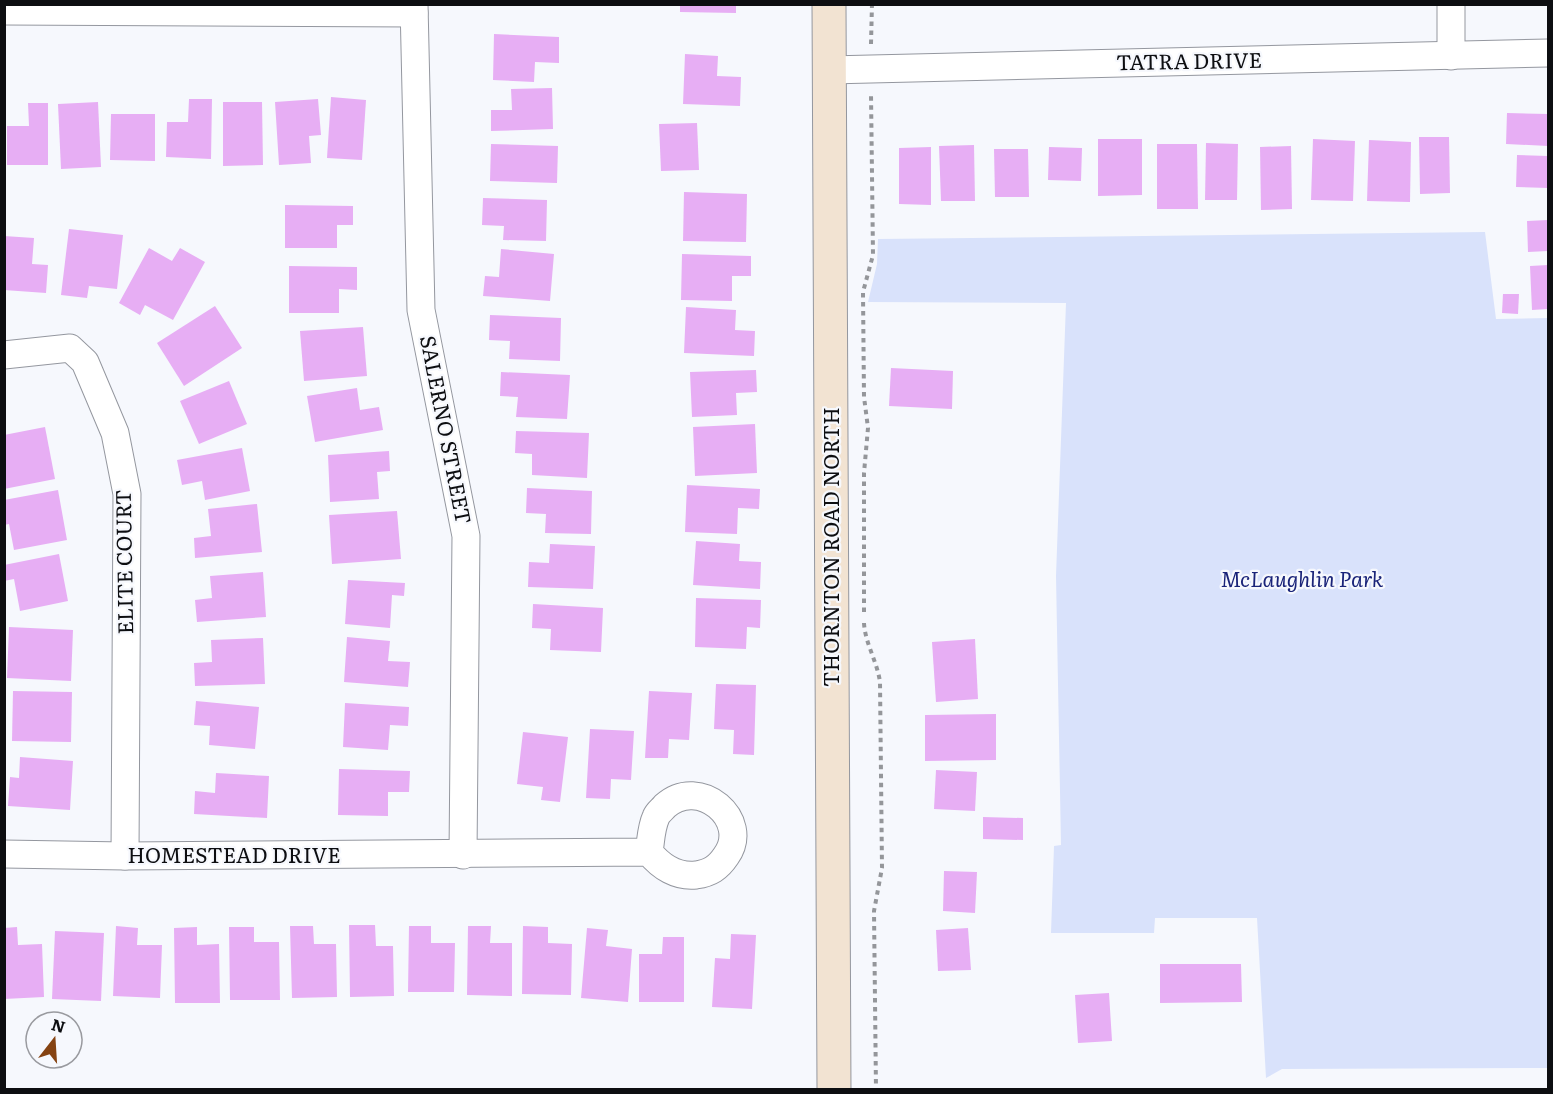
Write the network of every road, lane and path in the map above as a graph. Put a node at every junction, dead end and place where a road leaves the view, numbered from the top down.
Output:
1 (829, 4) edge
2 (872, 4) edge
3 (1451, 4) edge
4 (88, 8) edge
5 (414, 9) edge
6 (4, 11) edge
7 (871, 47) dead end
8 (1548, 53) edge
9 (1451, 56) junction
10 (829, 70) junction
11 (871, 96) dead end
12 (4, 355) edge
13 (649, 852) dead end
14 (4, 854) edge
15 (463, 855) junction
16 (125, 856) junction
17 (834, 1089) edge
18 (876, 1089) edge

1 - 10 main road, THORNTON ROAD NORTH
2 - 7 path
3 - 9 street
4 - 5 street
4 - 6 street
5 - 15 street, SALERNO STREET
8 - 9 street, TATRA DRIVE
9 - 10 street, TATRA DRIVE
10 - 17 main road, THORNTON ROAD NORTH
11 - 18 path
12 - 16 street, ELITE COURT
13 - 15 street, HOMESTEAD DRIVE
14 - 16 street, HOMESTEAD DRIVE
15 - 16 street, HOMESTEAD DRIVE

